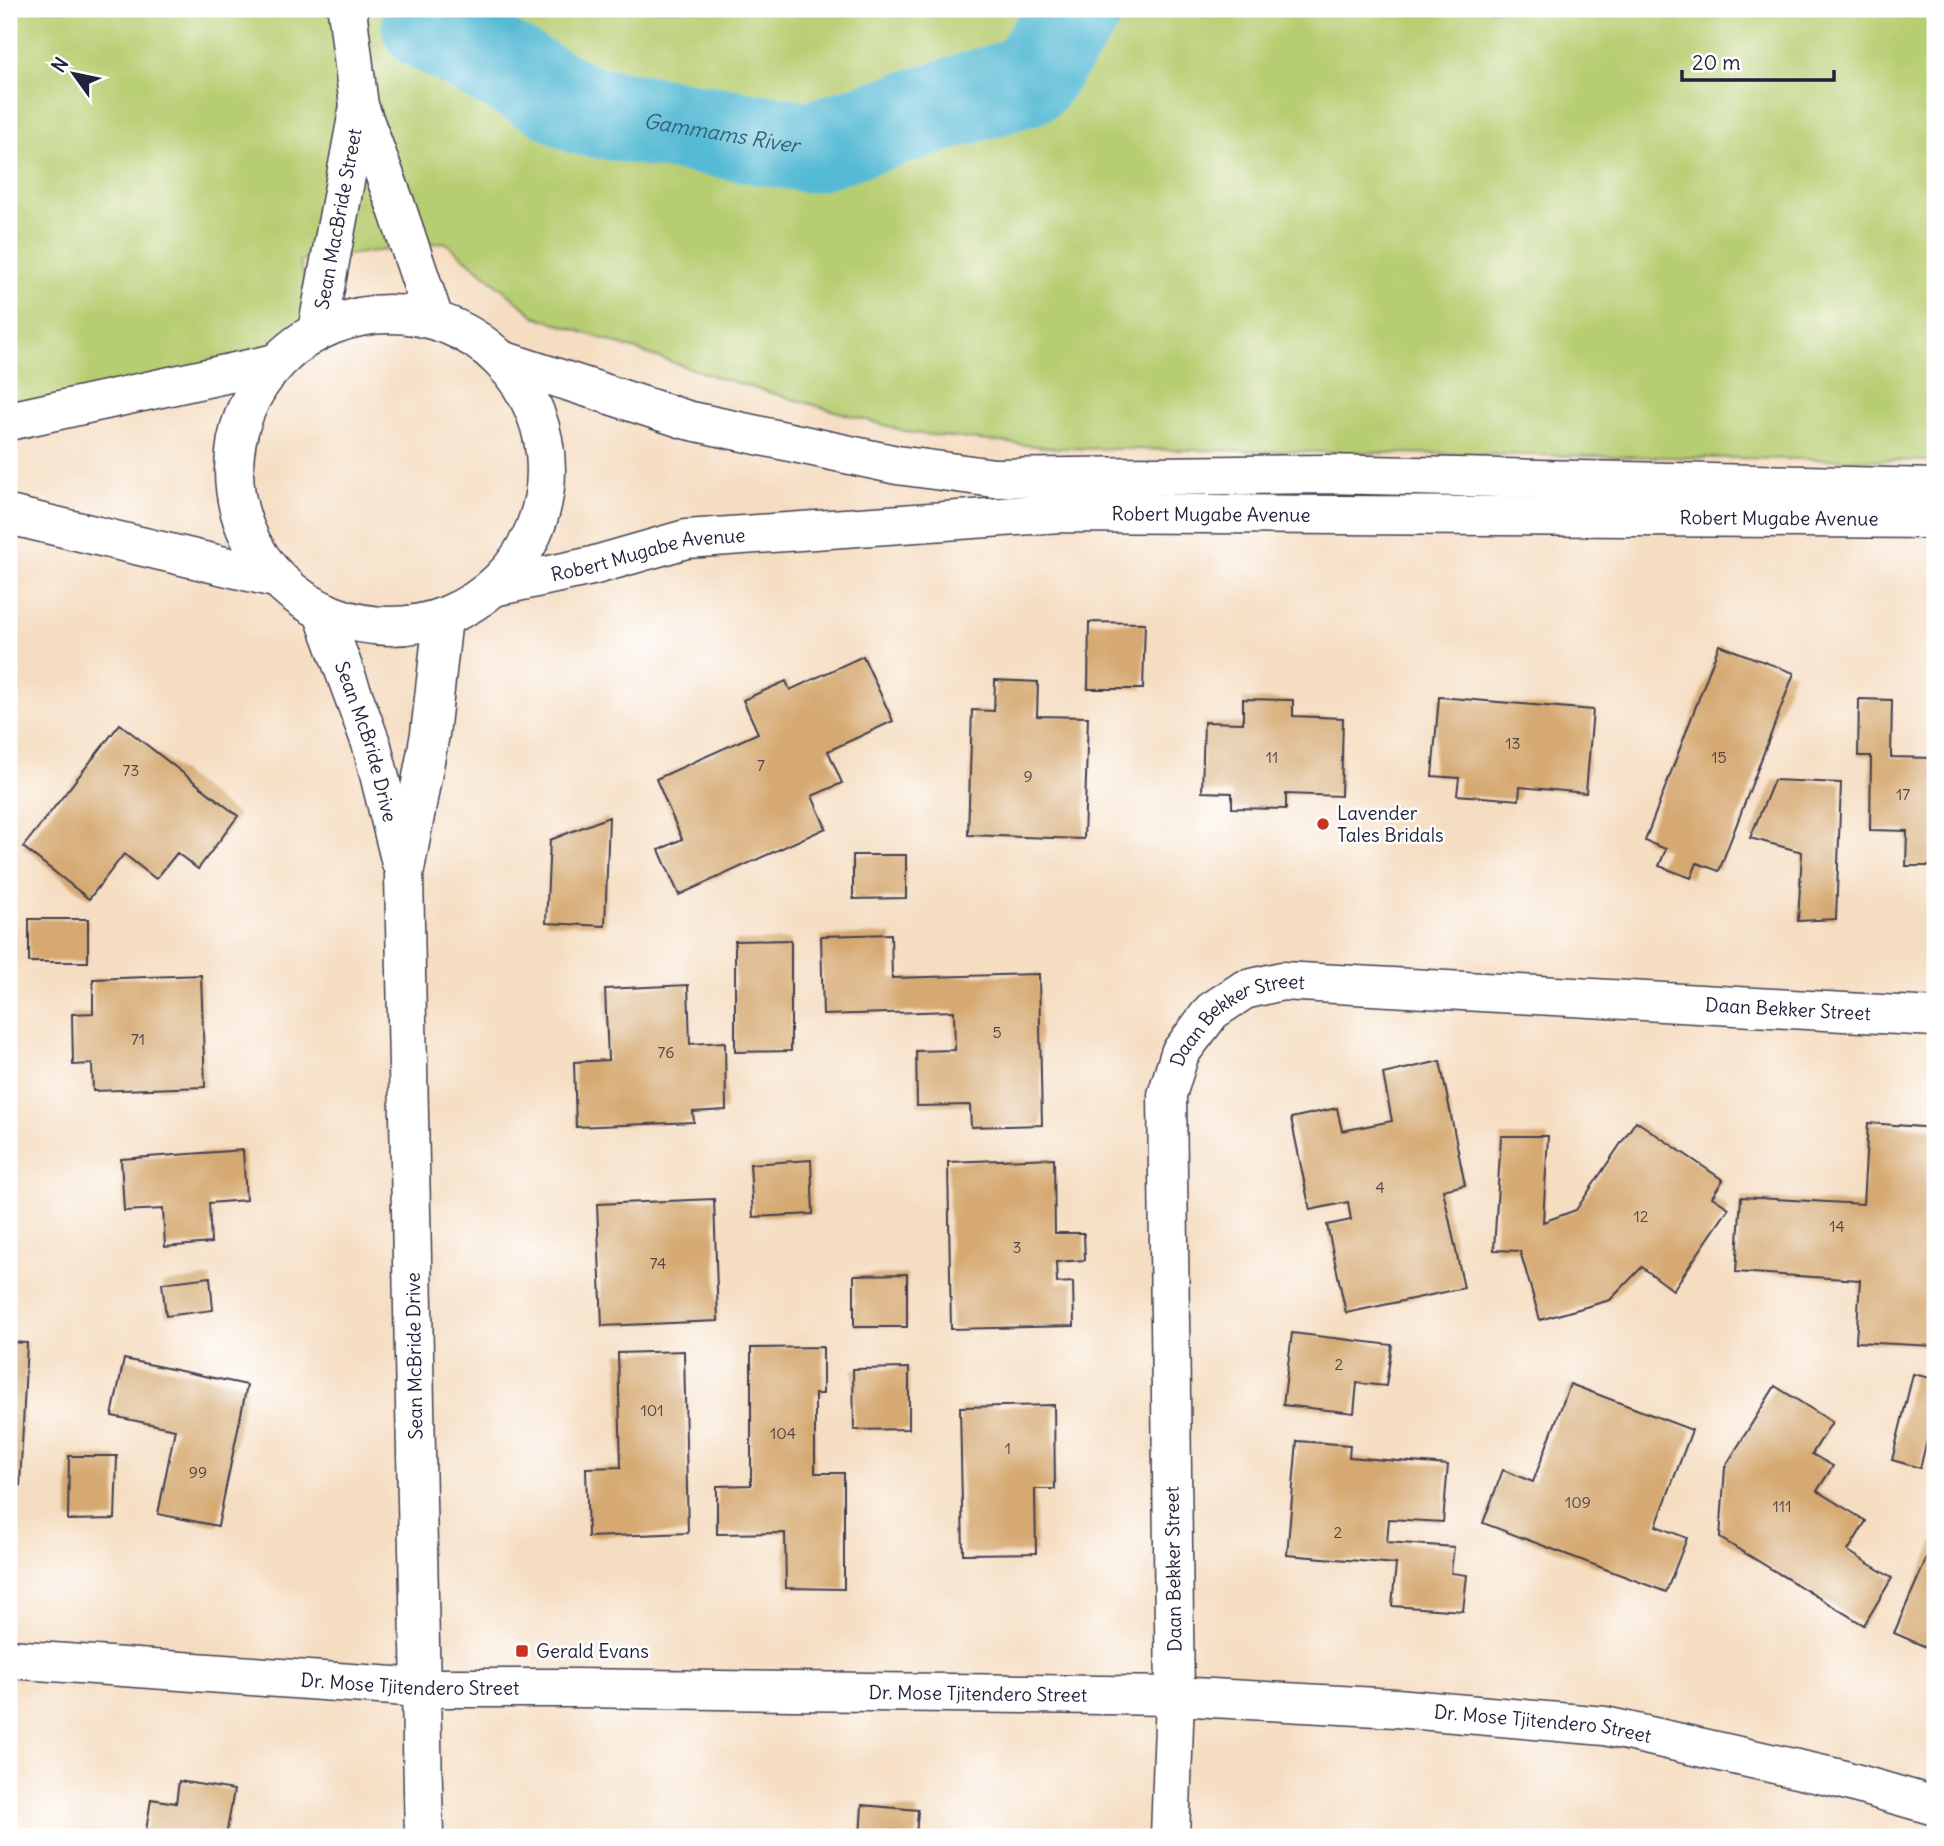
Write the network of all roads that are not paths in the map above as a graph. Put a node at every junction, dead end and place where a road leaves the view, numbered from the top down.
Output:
1 (347, 9) edge
2 (359, 106) junction
3 (434, 319) junction
4 (317, 331) junction
5 (505, 362) junction
6 (276, 363) junction
7 (9, 421) edge
8 (1935, 488) edge
9 (9, 515) edge
10 (1935, 519) edge
11 (275, 578) junction
12 (494, 587) junction
13 (323, 612) junction
14 (443, 618) junction
15 (404, 875) junction
16 (1935, 1017) edge
17 (9, 1659) edge
18 (422, 1688) junction
19 (1175, 1696) junction
20 (1935, 1806) edge
21 (424, 1837) edge
22 (1170, 1837) edge

1 - 2 main road, Sean MacBride Street
2 - 3 main road, Sean MacBride Street
2 - 4 main road, Sean MacBride Street
3 - 4 main road
3 - 5 main road
4 - 6 main road
5 - 8 main road, Robert Mugabe Avenue
5 - 12 main road
6 - 7 main road
6 - 11 main road
9 - 11 main road
10 - 12 main road, Robert Mugabe Avenue
11 - 13 main road
12 - 14 main road
13 - 14 main road
13 - 15 main road, Sean McBride Drive
14 - 15 main road, Sean McBride Drive
15 - 18 main road, Sean McBride Drive
16 - 19 main road, Daan Bekker Street
17 - 18 main road, Dr. Mose Tjitendero Street
18 - 19 main road, Dr. Mose Tjitendero Street
18 - 21 main road, Sean McBride Drive
19 - 20 main road, Dr. Mose Tjitendero Street
19 - 22 main road, Daan Bekker Street

